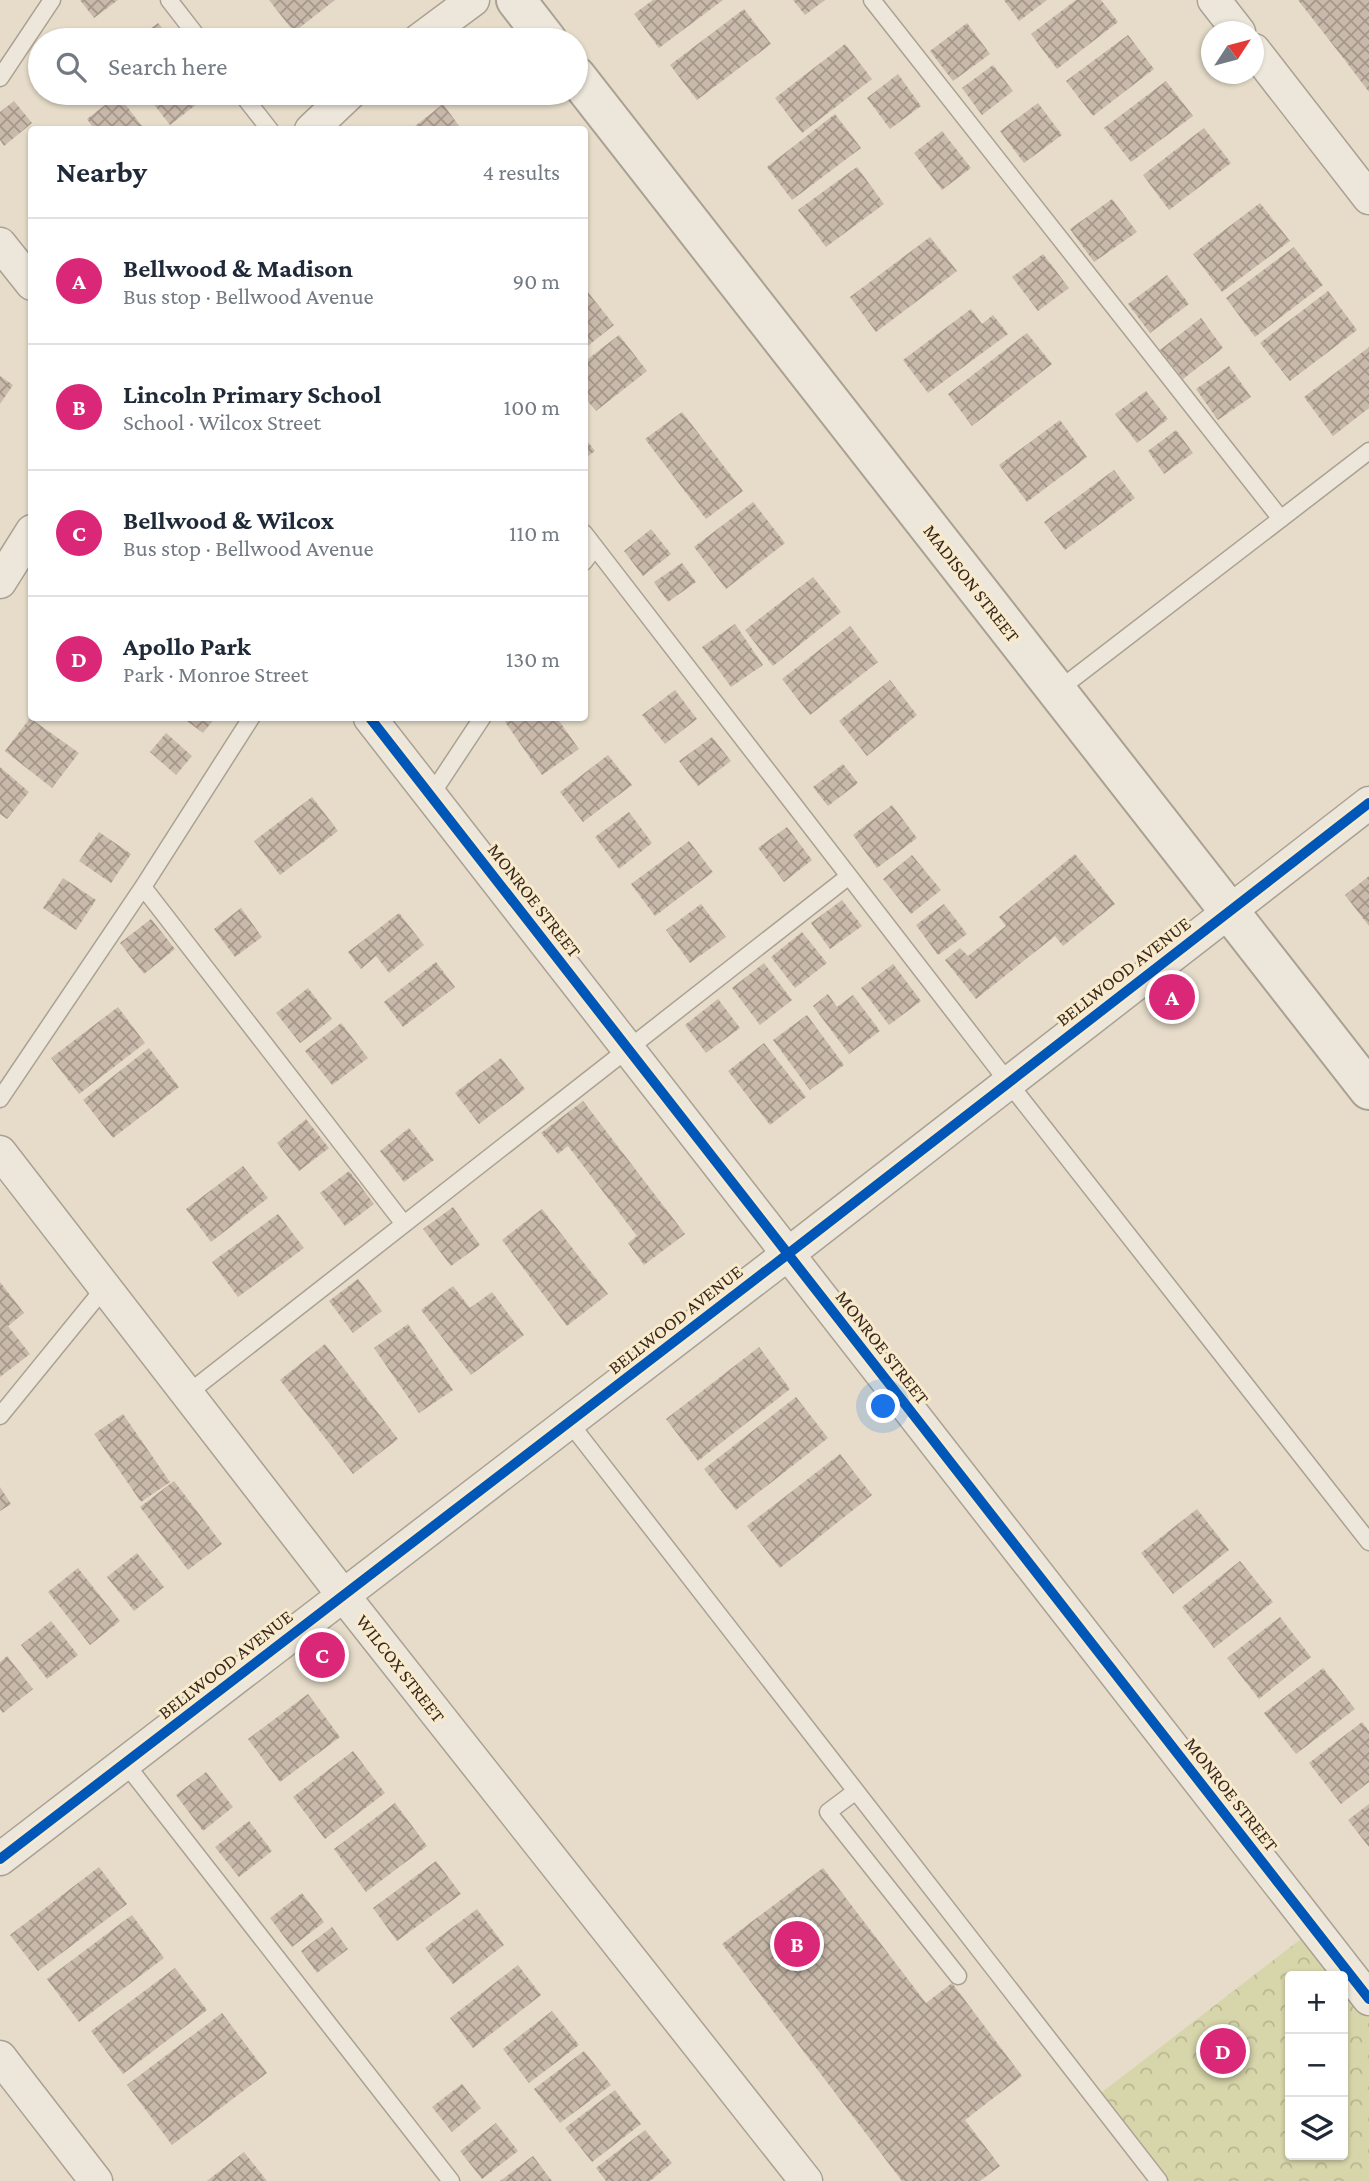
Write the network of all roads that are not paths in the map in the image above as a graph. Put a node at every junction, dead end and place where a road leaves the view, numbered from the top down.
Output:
1 (52, 0) edge
2 (169, 0) edge
3 (473, 0) edge
4 (516, 0) edge
5 (872, 0) edge
6 (1214, 0) edge
7 (1230, 21) edge
8 (33, 28) edge
9 (191, 28) edge
10 (435, 28) edge
11 (538, 28) edge
12 (28, 36) edge
13 (1264, 63) edge
14 (0, 78) edge
15 (588, 91) edge
16 (250, 105) edge
17 (337, 105) edge
18 (267, 126) edge
19 (315, 126) edge
20 (1369, 198) edge
21 (0, 244) edge
22 (28, 279) edge
23 (1369, 451) edge
24 (1281, 519) junction
25 (28, 537) edge
26 (590, 540) edge
27 (0, 582) edge
28 (1057, 691) junction
29 (249, 721) edge
30 (372, 721) edge
31 (480, 721) edge
32 (431, 796) junction
33 (1369, 803) edge
34 (849, 877) junction
35 (143, 887) junction
36 (1229, 911) junction
37 (628, 1049) junction
38 (1008, 1083) junction
39 (1369, 1090) edge
40 (0, 1099) edge
41 (0, 1152) edge
42 (404, 1224) junction
43 (788, 1254) junction
44 (105, 1287) junction
45 (187, 1394) junction
46 (0, 1416) edge
47 (569, 1422) junction
48 (1369, 1542) edge
49 (343, 1595) junction
50 (125, 1763) junction
51 (856, 1791) junction
52 (0, 1859) edge
53 (958, 1976) dead end
54 (1369, 1999) edge
55 (0, 2057) edge
56 (96, 2181) edge
57 (451, 2181) edge
58 (806, 2181) edge
59 (1159, 2181) edge

1 - 8 lane
2 - 9 lane
3 - 10 street
4 - 11 street
5 - 24 lane
6 - 7 street
12 - 14 lane
13 - 20 street
15 - 28 street, MADISON STREET
16 - 18 lane
17 - 19 street
21 - 22 street
23 - 24 lane
24 - 28 lane
25 - 27 street
26 - 34 lane
28 - 36 street, MADISON STREET
29 - 35 lane
30 - 32 street, MONROE STREET
31 - 32 lane
32 - 37 street, MONROE STREET
33 - 36 street, BELLWOOD AVENUE
34 - 37 lane
34 - 38 lane
35 - 40 lane
35 - 42 lane
36 - 38 street, BELLWOOD AVENUE
36 - 39 street, MADISON STREET
37 - 42 lane
37 - 43 street, MONROE STREET
38 - 43 street, BELLWOOD AVENUE
38 - 48 lane
41 - 44 street, WILCOX STREET
42 - 45 lane
43 - 47 street, BELLWOOD AVENUE
43 - 54 street, MONROE STREET
44 - 45 street, WILCOX STREET
44 - 46 lane
45 - 49 street, WILCOX STREET
47 - 49 street, BELLWOOD AVENUE
47 - 51 lane
49 - 50 street, BELLWOOD AVENUE
49 - 58 street, WILCOX STREET
50 - 52 street, BELLWOOD AVENUE
50 - 57 lane
51 - 53 lane
51 - 59 lane
55 - 56 street

